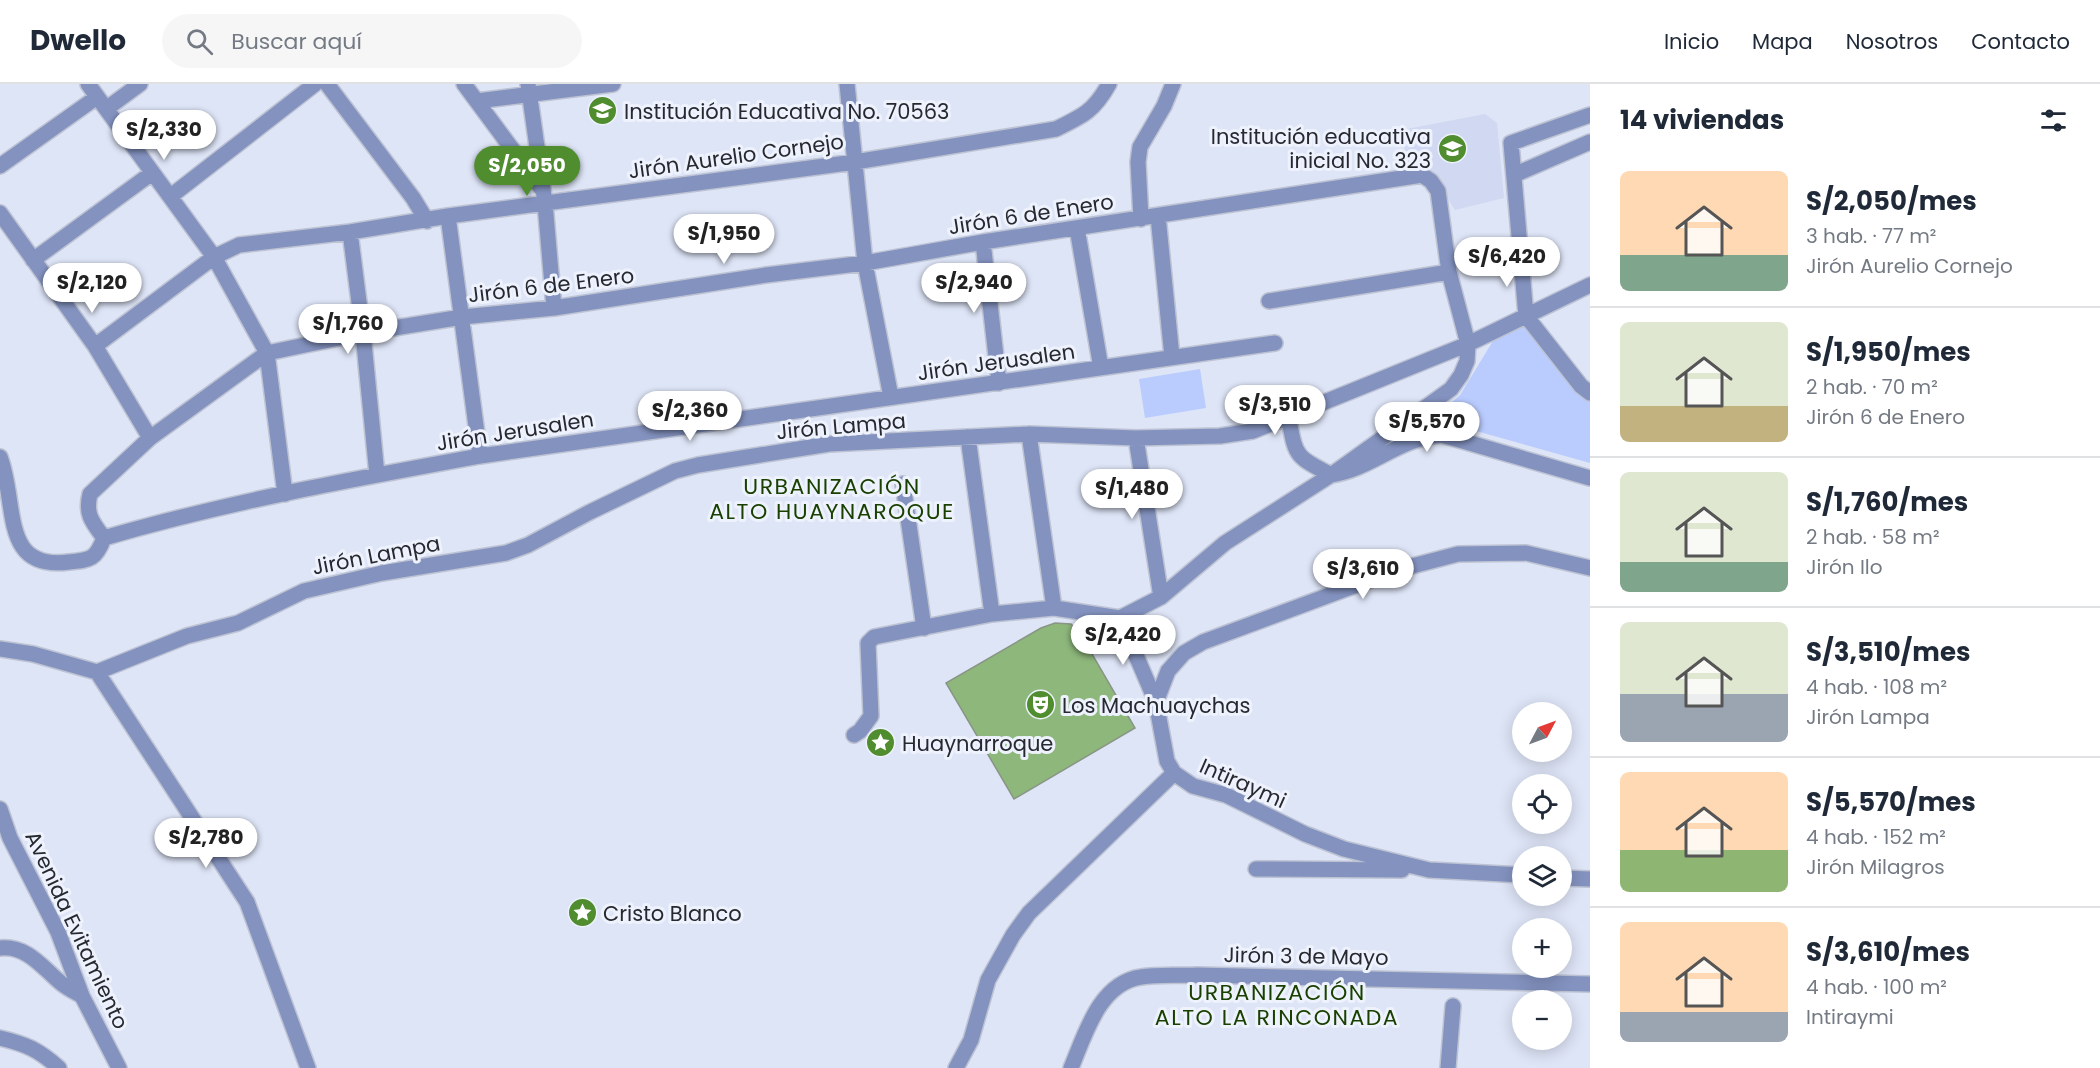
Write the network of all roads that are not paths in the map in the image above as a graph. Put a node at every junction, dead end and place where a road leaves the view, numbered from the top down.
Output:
1 (87, 84) edge
2 (140, 84) edge
3 (315, 84) edge
4 (327, 84) edge
5 (464, 84) edge
6 (613, 84) edge
7 (846, 84) edge
8 (1109, 84) edge
9 (1173, 84) edge
10 (529, 90) edge
11 (477, 101) junction
12 (102, 103) junction
13 (1590, 115) edge
14 (1590, 142) edge
15 (855, 162) junction
16 (0, 166) edge
17 (152, 172) junction
18 (1514, 175) junction
19 (171, 196) junction
20 (544, 197) junction
21 (0, 213) edge
22 (448, 216) junction
23 (1158, 216) junction
24 (1141, 219) junction
25 (427, 221) junction
26 (1077, 228) junction
27 (350, 232) junction
28 (983, 242) junction
29 (214, 257) junction
30 (33, 260) junction
31 (866, 263) junction
32 (1449, 272) junction
33 (1590, 285) edge
34 (1269, 301) dead end
35 (554, 308) junction
36 (1526, 316) junction
37 (462, 317) junction
38 (363, 333) junction
39 (1275, 342) dead end
40 (1468, 344) junction
41 (95, 346) junction
42 (267, 353) junction
43 (1172, 357) junction
44 (1101, 368) junction
45 (999, 383) junction
46 (1590, 393) edge
47 (891, 397) junction
48 (1288, 415) junction
49 (1029, 434) junction
50 (968, 437) junction
51 (150, 438) junction
52 (1136, 438) junction
53 (480, 456) junction
54 (0, 457) edge
55 (377, 475) junction
56 (1331, 475) junction
57 (1590, 478) edge
58 (903, 484) dead end
59 (285, 495) junction
60 (104, 538) junction
61 (1590, 568) edge
62 (1161, 597) junction
63 (1054, 608) junction
64 (992, 614) junction
65 (1120, 618) junction
66 (924, 628) junction
67 (0, 649) edge
68 (97, 672) junction
69 (1156, 702) junction
70 (854, 735) dead end
71 (1174, 773) junction
72 (0, 809) edge
73 (1256, 869) dead end
74 (1429, 870) junction
75 (1512, 874) edge
76 (1572, 878) edge
77 (1590, 879) edge
78 (0, 948) edge
79 (1590, 984) edge
80 (82, 996) junction
81 (1453, 1006) dead end
82 (0, 1038) edge
83 (59, 1068) edge
84 (119, 1068) edge
85 (308, 1068) edge
86 (956, 1068) edge
87 (1071, 1068) edge
88 (1448, 1068) edge

1 - 12 street
2 - 12 street
3 - 19 street
4 - 25 street
5 - 11 street
6 - 10 street
7 - 15 street
8 - 15 street, Jirón Aurelio Cornejo
9 - 24 street
10 - 11 street
10 - 20 street
11 - 20 street
12 - 16 street
12 - 17 street
13 - 18 street
14 - 18 street
15 - 20 street, Jirón Aurelio Cornejo
15 - 31 street
17 - 19 street
17 - 30 street
18 - 36 street
19 - 29 street
20 - 22 street, Jirón Aurelio Cornejo
20 - 35 street
21 - 30 street
22 - 25 street, Jirón Aurelio Cornejo
22 - 37 street
23 - 24 street, Jirón 6 de Enero
23 - 32 street, Jirón 6 de Enero
23 - 43 street
24 - 26 street, Jirón 6 de Enero
25 - 27 street, Jirón Aurelio Cornejo
26 - 28 street, Jirón 6 de Enero
26 - 44 street
27 - 29 street, Jirón Aurelio Cornejo
27 - 38 street
28 - 31 street, Jirón 6 de Enero
28 - 45 street
29 - 41 street, Jirón Aurelio Cornejo
29 - 42 street
30 - 41 street
31 - 35 street, Jirón 6 de Enero
31 - 47 street
32 - 34 street
32 - 40 street
33 - 36 street, Jirón Lampa
35 - 37 street, Jirón 6 de Enero
36 - 40 street, Jirón Lampa
36 - 46 street
37 - 38 street, Jirón 6 de Enero
37 - 53 street
38 - 42 street, Jirón 6 de Enero
38 - 55 street
39 - 43 street, Jirón Jerusalen
40 - 48 street, Jirón Lampa
40 - 56 street
41 - 51 street
42 - 51 street, Jirón 6 de Enero
42 - 59 street
43 - 44 street, Jirón Jerusalen
44 - 45 street, Jirón Jerusalen
45 - 47 street, Jirón Jerusalen
47 - 53 street, Jirón Jerusalen
48 - 52 street, Jirón Lampa
48 - 56 street
49 - 50 street, Jirón Lampa
49 - 52 street, Jirón Lampa
49 - 63 street
50 - 64 street
50 - 68 street, Jirón Lampa
51 - 60 street, Jirón 6 de Enero
52 - 62 street
53 - 55 street, Jirón Jerusalen
54 - 60 street
55 - 59 street, Jirón Jerusalen
56 - 57 street
56 - 62 street
58 - 66 street
59 - 60 street, Jirón Jerusalen
61 - 69 street
62 - 65 street
63 - 64 street
63 - 65 street
64 - 66 street
65 - 69 street, Intiraymi
66 - 70 street
67 - 68 street
68 - 85 street
69 - 71 street, Intiraymi
71 - 74 street, Intiraymi
71 - 86 street
72 - 80 street, Avenida Evitamiento
73 - 74 street
74 - 75 street, Intiraymi
76 - 77 street
78 - 80 street
79 - 87 street, Jirón 3 de Mayo
80 - 84 street, Avenida Evitamiento
81 - 88 street
82 - 83 street

